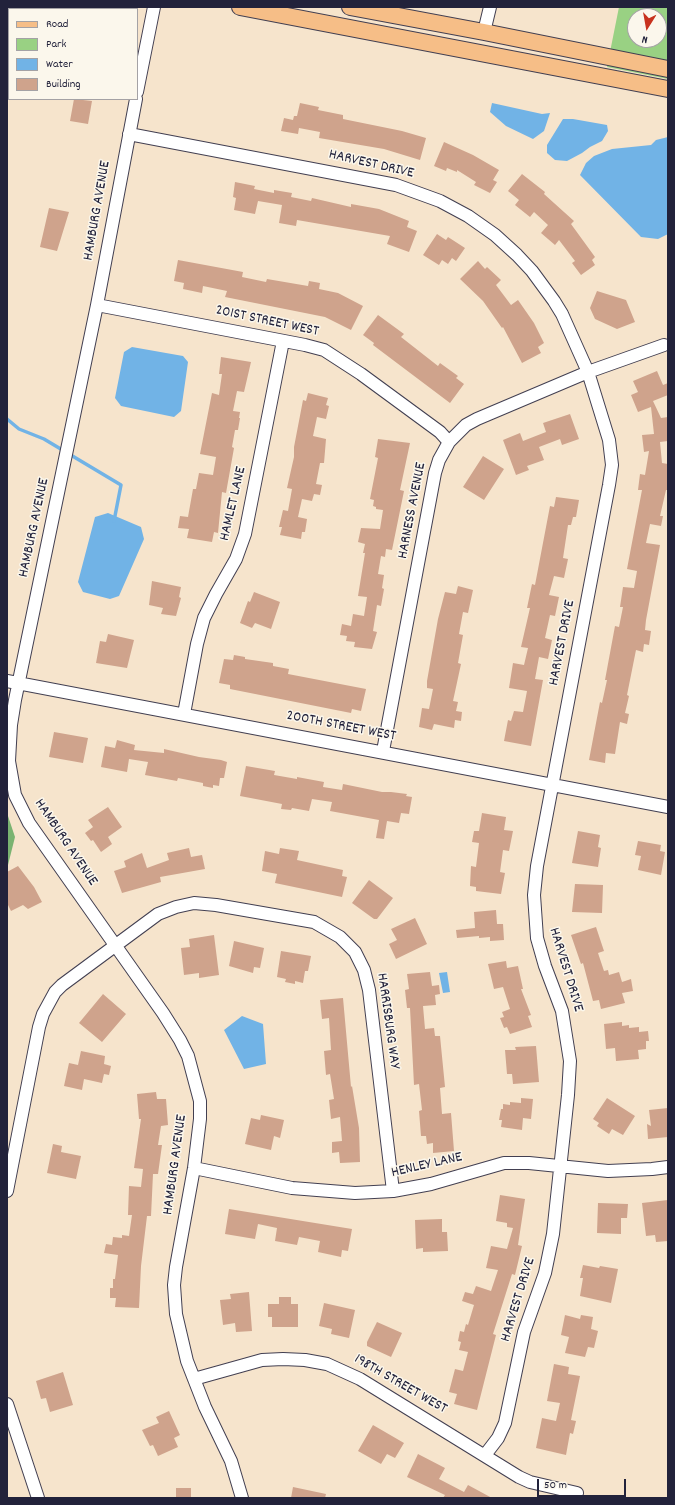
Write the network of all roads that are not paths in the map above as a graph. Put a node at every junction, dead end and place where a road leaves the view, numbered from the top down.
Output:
1 (154, 7) edge
2 (240, 7) edge
3 (350, 7) edge
4 (490, 7) edge
5 (484, 32) junction
6 (668, 69) edge
7 (138, 87) edge
8 (668, 89) edge
9 (136, 100) edge
10 (129, 134) junction
11 (97, 305) junction
12 (284, 341) junction
13 (664, 344) dead end
14 (588, 372) junction
15 (450, 442) junction
16 (7, 681) edge
17 (19, 684) junction
18 (184, 714) junction
19 (383, 751) junction
20 (553, 784) junction
21 (668, 807) edge
22 (117, 946) junction
23 (560, 1166) junction
24 (668, 1167) edge
25 (194, 1168) junction
26 (7, 1191) edge
27 (393, 1191) junction
28 (194, 1379) junction
29 (7, 1404) edge
30 (485, 1455) junction
31 (577, 1493) dead end
32 (38, 1498) edge
33 (242, 1498) edge

1 - 7 street
2 - 8 main road
3 - 5 main road
4 - 5 street
5 - 6 main road
9 - 10 street, HAMBURG AVENUE
10 - 11 street, HAMBURG AVENUE
10 - 14 street, HARVEST DRIVE
11 - 12 street, 201ST STREET WEST
11 - 17 street, HAMBURG AVENUE
12 - 15 street, 201ST STREET WEST
12 - 18 street, HAMLET LANE
13 - 14 street, HARNESS AVENUE
14 - 15 street, HARNESS AVENUE
14 - 20 street, HARVEST DRIVE
15 - 19 street, HARNESS AVENUE
16 - 17 street, 200TH STREET WEST
17 - 18 street, 200TH STREET WEST
17 - 22 street, HAMBURG AVENUE
18 - 19 street, 200TH STREET WEST
19 - 20 street, 200TH STREET WEST
20 - 21 street, 200TH STREET WEST
20 - 23 street, HARVEST DRIVE
22 - 25 street, HAMBURG AVENUE
22 - 26 street, HARRISBURG WAY
22 - 27 street, HARRISBURG WAY
23 - 24 street, HENLEY LANE
23 - 27 street, HENLEY LANE
23 - 30 street, HARVEST DRIVE
25 - 27 street, HENLEY LANE
25 - 28 street, HAMBURG AVENUE
28 - 30 street, 198TH STREET WEST
28 - 33 street, HAMBURG AVENUE
29 - 32 street
30 - 31 street, 198TH STREET WEST

